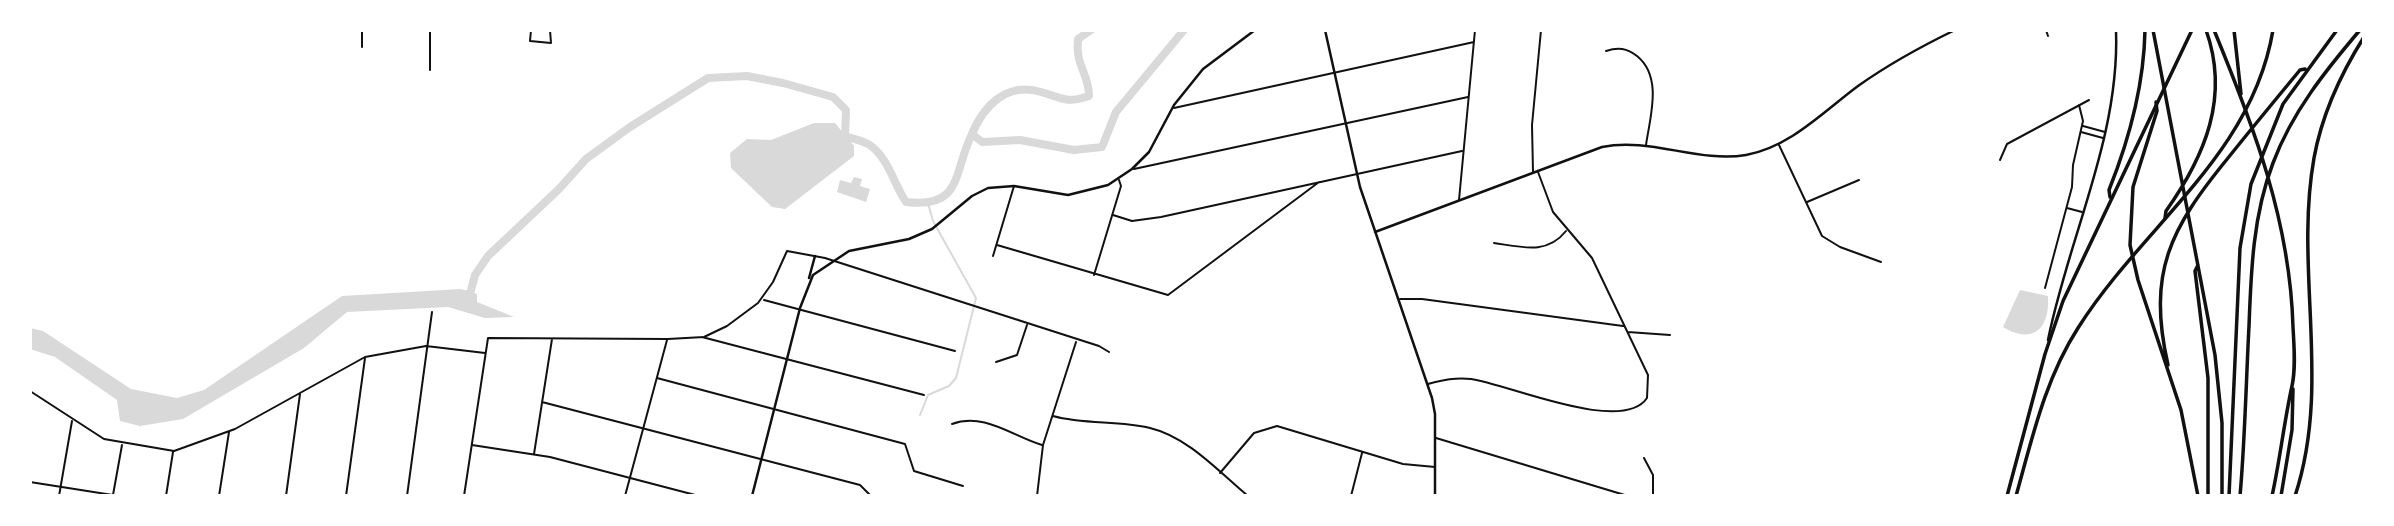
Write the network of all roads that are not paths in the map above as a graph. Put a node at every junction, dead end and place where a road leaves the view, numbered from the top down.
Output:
1 (362, 30) edge
2 (430, 30) edge
3 (531, 30) edge
4 (550, 30) edge
5 (1255, 30) edge
6 (1325, 30) edge
7 (1475, 30) edge
8 (1541, 30) edge
9 (1955, 30) edge
10 (2046, 30) edge
11 (2116, 30) edge
12 (2145, 30) edge
13 (2153, 30) edge
14 (2192, 30) edge
15 (2206, 30) edge
16 (2214, 30) edge
17 (2234, 30) edge
18 (2273, 30) edge
19 (2337, 30) edge
20 (2360, 30) edge
21 (2048, 36) dead end
22 (2364, 37) edge
23 (1474, 43) junction
24 (362, 47) dead end
25 (1606, 51) dead end
26 (2307, 68) junction
27 (430, 70) dead end
28 (1334, 72) junction
29 (2241, 96) junction
30 (1468, 97) junction
31 (2089, 100) dead end
32 (2157, 102) junction
33 (2079, 105) junction
34 (1172, 108) junction
35 (1346, 123) junction
36 (2082, 126) junction
37 (2080, 132) junction
38 (2106, 132) junction
39 (2104, 138) junction
40 (1779, 144) junction
41 (1646, 146) junction
42 (1462, 151) junction
43 (2000, 160) dead end
44 (1132, 169) junction
45 (1538, 171) junction
46 (1533, 173) junction
47 (1358, 174) junction
48 (1119, 179) junction
49 (1859, 180) dead end
50 (1319, 182) junction
51 (1014, 186) junction
52 (2110, 197) junction
53 (1458, 201) junction
54 (1806, 202) junction
55 (2066, 208) junction
56 (2083, 213) junction
57 (1113, 215) junction
58 (2165, 218) junction
59 (1567, 230) junction
60 (1375, 232) junction
61 (1494, 243) dead end
62 (997, 245) junction
63 (815, 256) junction
64 (993, 256) dead end
65 (832, 260) junction
66 (1881, 262) dead end
67 (2198, 265) junction
68 (1094, 275) junction
69 (808, 281) junction
70 (2045, 288) dead end
71 (761, 299) junction
72 (1399, 299) junction
73 (800, 308) junction
74 (432, 312) dead end
75 (1027, 324) junction
76 (1624, 326) junction
77 (1627, 332) junction
78 (1670, 335) dead end
79 (699, 337) junction
80 (552, 338) junction
81 (668, 339) junction
82 (1077, 340) junction
83 (428, 346) junction
84 (955, 351) dead end
85 (1109, 352) dead end
86 (486, 353) junction
87 (2045, 354) junction
88 (365, 357) junction
89 (788, 358) junction
90 (996, 362) dead end
91 (2170, 376) junction
92 (657, 378) junction
93 (1427, 384) junction
94 (2292, 387) junction
95 (30, 391) edge
96 (300, 393) junction
97 (924, 395) dead end
98 (542, 402) junction
99 (775, 409) junction
100 (1053, 415) junction
101 (72, 420) junction
102 (952, 424) dead end
103 (644, 428) junction
104 (229, 431) junction
105 (2023, 437) junction
106 (1436, 438) junction
107 (2032, 440) junction
108 (2021, 443) junction
109 (122, 444) junction
110 (472, 445) junction
111 (1043, 446) junction
112 (2030, 446) junction
113 (173, 451) junction
114 (1363, 452) junction
115 (534, 454) junction
116 (1644, 458) dead end
117 (762, 459) junction
118 (1436, 467) junction
119 (1220, 473) junction
120 (630, 478) junction
121 (30, 482) edge
122 (963, 486) dead end
123 (61, 487) junction
124 (59, 496) edge
125 (113, 496) edge
126 (119, 496) edge
127 (166, 496) edge
128 (219, 496) edge
129 (286, 496) edge
130 (346, 496) edge
131 (407, 496) edge
132 (464, 496) edge
133 (625, 496) edge
134 (699, 496) edge
135 (752, 496) edge
136 (871, 496) edge
137 (1037, 496) edge
138 (1068, 496) edge
139 (1128, 496) edge
140 (1248, 496) edge
141 (1351, 496) edge
142 (1435, 496) edge
143 (1628, 496) edge
144 (1653, 496) edge
145 (2007, 496) edge
146 (2016, 496) edge
147 (2198, 496) edge
148 (2208, 496) edge
149 (2222, 496) edge
150 (2229, 496) edge
151 (2240, 496) edge
152 (2272, 496) edge
153 (2281, 496) edge
154 (2295, 496) edge

1 - 24 street
2 - 27 street
3 - 4 street
5 - 34 street
6 - 28 street
7 - 23 street
8 - 46 street
9 - 40 street
10 - 21 street
11 - 38 street
12 - 52 highway
13 - 67 highway
14 - 32 highway
15 - 58 highway
16 - 29 highway
17 - 29 highway
18 - 58 highway
19 - 26 highway
20 - 151 highway
22 - 154 highway
23 - 28 street
23 - 30 street
25 - 41 street
26 - 91 highway
26 - 150 highway
28 - 34 street
28 - 35 street
29 - 94 highway
30 - 35 street
30 - 42 street
31 - 33 street
32 - 52 highway
32 - 91 highway
33 - 36 street
33 - 43 street
34 - 44 street
35 - 44 street
35 - 47 street
36 - 37 street
36 - 38 street
37 - 39 street
37 - 55 street
38 - 39 street
39 - 56 street
40 - 41 street
40 - 54 street
41 - 45 street
42 - 47 street
42 - 53 street
44 - 48 street
45 - 46 street
45 - 59 street
46 - 53 street
47 - 50 street
47 - 60 street
48 - 51 street
48 - 57 street
49 - 54 street
50 - 57 street
50 - 68 street
51 - 62 street
51 - 65 street
52 - 87 highway
53 - 60 street
54 - 66 street
55 - 56 street
55 - 70 street
56 - 87 street
57 - 68 street
58 - 107 highway
59 - 61 street
59 - 76 street
60 - 72 street
62 - 64 street
62 - 68 street
63 - 65 street
63 - 69 street
63 - 71 street
65 - 69 street
65 - 75 street
67 - 148 highway
67 - 149 highway
69 - 73 street
71 - 73 street
71 - 79 street
72 - 76 street
72 - 93 street
73 - 84 street
73 - 89 street
74 - 83 street
75 - 82 street
75 - 90 street
76 - 77 street
77 - 78 street
77 - 93 street
79 - 81 street
79 - 89 street
80 - 81 street
80 - 86 street
80 - 98 street
81 - 92 street
82 - 85 street
82 - 100 street
83 - 86 street
83 - 88 street
83 - 131 street
86 - 110 street
87 - 105 highway
88 - 96 street
88 - 130 street
89 - 97 street
89 - 99 street
91 - 147 highway
92 - 99 street
92 - 103 street
93 - 106 street
94 - 152 highway
94 - 153 highway
95 - 101 street
96 - 104 street
96 - 129 street
98 - 103 street
98 - 115 street
99 - 117 street
99 - 122 street
100 - 111 street
100 - 119 street
101 - 109 street
101 - 123 street
102 - 111 street
103 - 117 street
103 - 120 street
104 - 113 street
104 - 128 street
105 - 107 highway
105 - 108 highway
106 - 118 street
106 - 143 street
107 - 112 highway
108 - 112 highway
108 - 145 highway
109 - 113 street
109 - 125 street
110 - 115 street
110 - 132 street
111 - 137 street
112 - 146 highway
113 - 127 street
114 - 118 street
114 - 119 street
114 - 141 street
115 - 120 street
116 - 144 street
117 - 135 street
117 - 136 street
118 - 142 street
119 - 140 street
120 - 133 street
120 - 134 street
121 - 123 street
123 - 124 street
123 - 125 street
125 - 126 street
138 - 139 street

